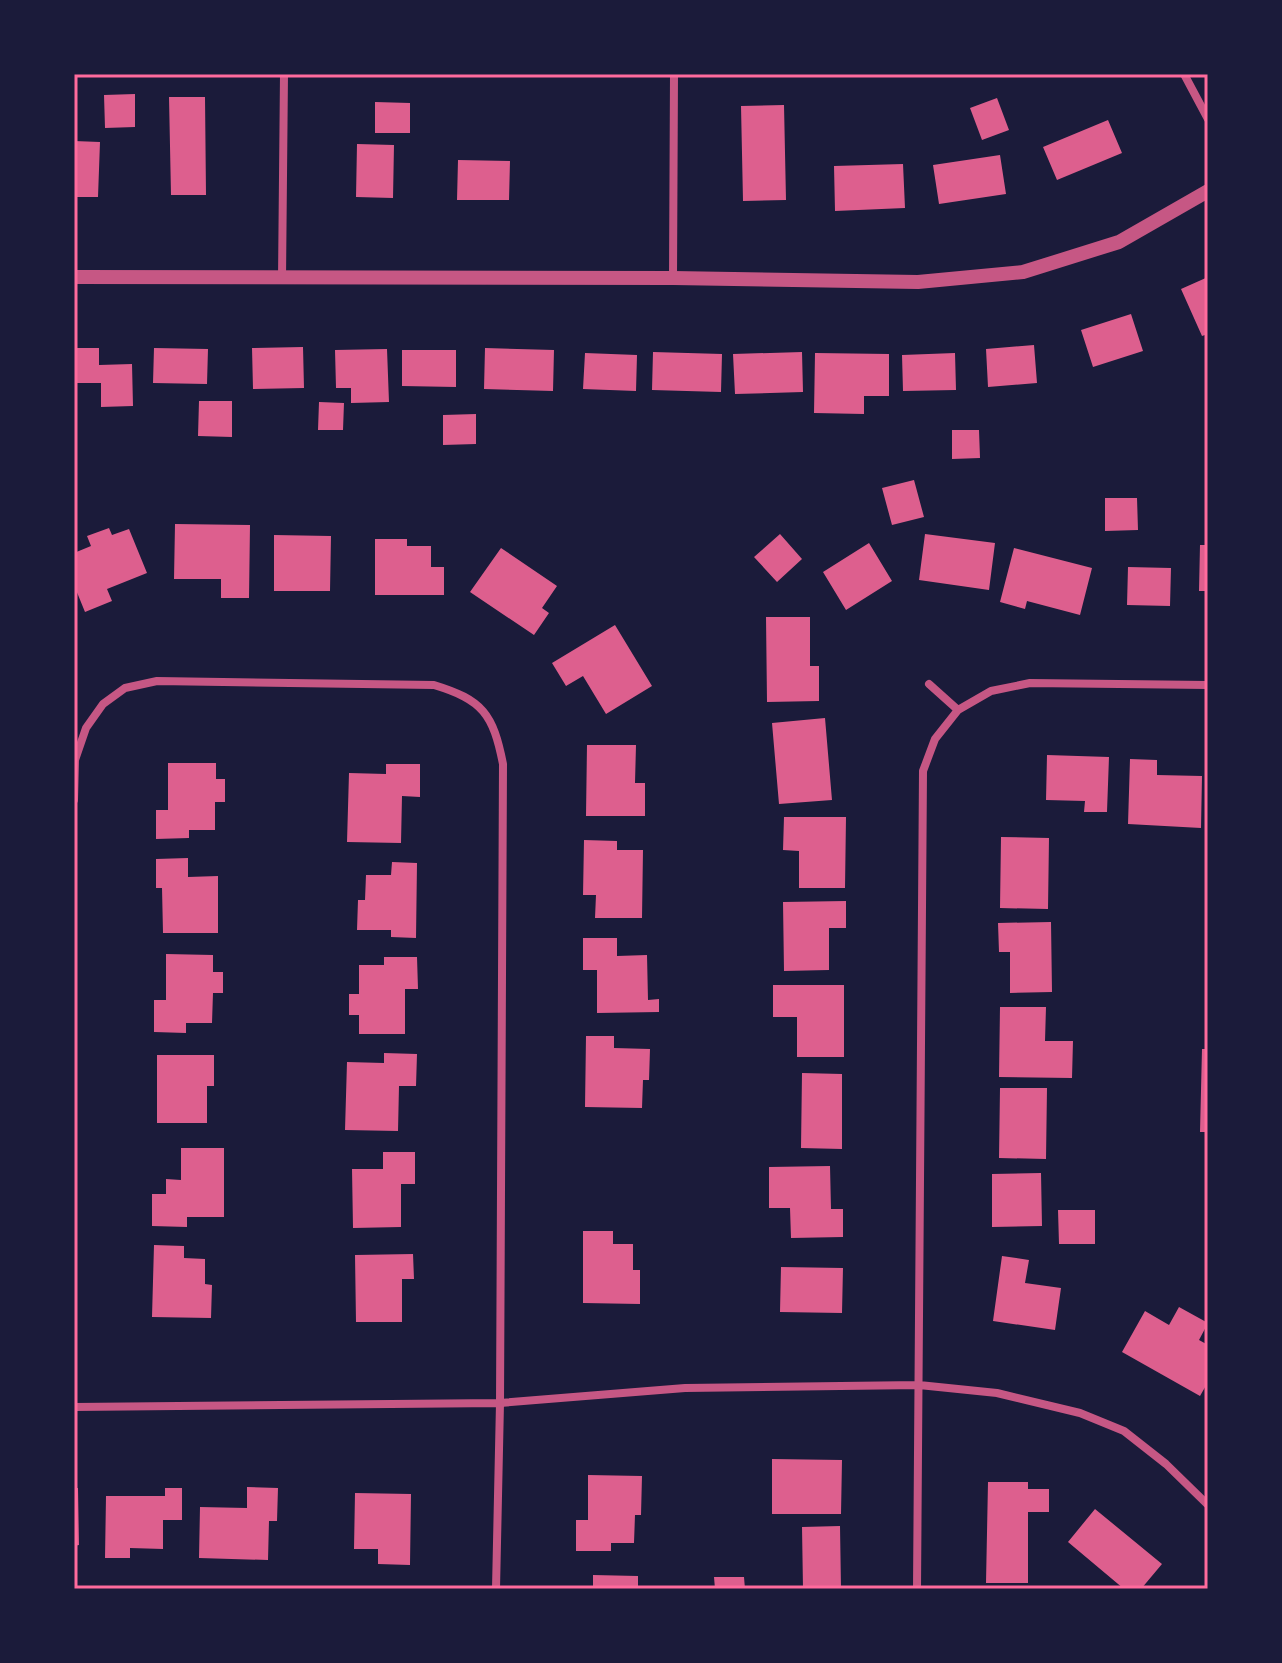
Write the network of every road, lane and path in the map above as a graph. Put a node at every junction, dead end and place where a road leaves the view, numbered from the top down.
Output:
1 (284, 74) edge
2 (674, 74) edge
3 (1184, 74) edge
4 (1208, 119) edge
5 (1208, 191) edge
6 (74, 277) edge
7 (673, 278) junction
8 (282, 279) junction
9 (929, 684) dead end
10 (1208, 685) edge
11 (958, 710) junction
12 (74, 800) edge
13 (919, 1385) junction
14 (500, 1403) junction
15 (74, 1407) edge
16 (1208, 1505) edge
17 (496, 1589) edge
18 (917, 1589) edge

1 - 8 street
2 - 7 street
3 - 4 street
5 - 7 street
6 - 8 street
7 - 8 street
9 - 11 street
10 - 11 street
11 - 13 street
12 - 14 street
13 - 14 street
13 - 16 street
13 - 18 street
14 - 15 street
14 - 17 street

